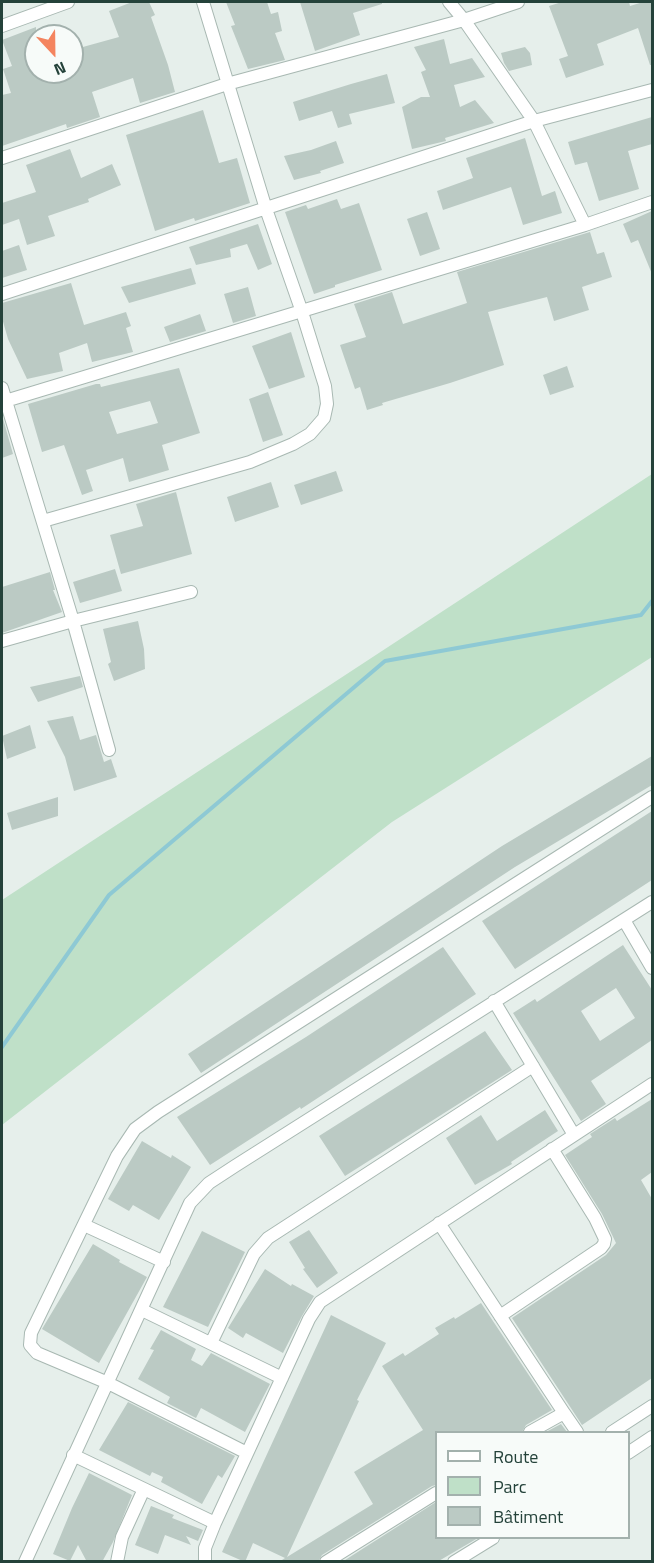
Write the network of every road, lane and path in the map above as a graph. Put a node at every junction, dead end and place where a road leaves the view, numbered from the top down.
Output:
1 (68, 2) edge
2 (203, 2) edge
3 (448, 2) edge
4 (518, 2) edge
5 (464, 20) junction
6 (2, 26) edge
7 (227, 84) junction
8 (652, 90) edge
9 (534, 121) junction
10 (2, 158) edge
11 (652, 201) edge
12 (266, 209) junction
13 (585, 225) junction
14 (2, 294) edge
15 (302, 312) junction
16 (2, 388) edge
17 (4, 402) edge
18 (43, 521) junction
19 (191, 592) dead end
20 (73, 621) junction
21 (2, 641) edge
22 (109, 750) dead end
23 (652, 797) edge
24 (652, 902) edge
25 (624, 921) junction
26 (652, 968) edge
27 (494, 1001) junction
28 (533, 1066) junction
29 (652, 1084) edge
30 (574, 1135) junction
31 (552, 1149) junction
32 (439, 1223) junction
33 (84, 1226) junction
34 (164, 1262) junction
35 (142, 1310) junction
36 (500, 1316) junction
37 (211, 1343) junction
38 (282, 1378) junction
39 (108, 1383) junction
40 (652, 1406) edge
41 (564, 1413) junction
42 (532, 1431) edge
43 (576, 1431) edge
44 (614, 1431) edge
45 (652, 1437) edge
46 (630, 1452) edge
47 (247, 1453) junction
48 (73, 1455) junction
49 (144, 1489) junction
50 (435, 1494) edge
51 (215, 1523) junction
52 (491, 1539) edge
53 (25, 1562) edge
54 (117, 1562) edge
55 (205, 1562) edge
56 (326, 1562) edge
57 (454, 1562) edge

1 - 6 street
2 - 7 street
3 - 5 street
4 - 5 street
5 - 7 street
5 - 9 street
7 - 10 street
7 - 12 street
8 - 9 street
9 - 12 street
9 - 13 street
11 - 13 street
12 - 14 street
12 - 15 street
13 - 15 street
15 - 17 street
15 - 18 street
16 - 17 street
17 - 18 street
18 - 20 street
19 - 20 street
20 - 21 street
20 - 22 street
23 - 33 street
24 - 25 street
25 - 26 street
25 - 27 street
27 - 28 street
27 - 34 street
28 - 30 street
28 - 37 street
29 - 30 street
30 - 31 street
31 - 32 street
31 - 36 street
32 - 36 street
32 - 38 street
33 - 34 street
33 - 39 street
34 - 35 street
35 - 37 street
35 - 39 street
36 - 41 street
37 - 38 street
38 - 47 street
39 - 47 street
39 - 48 street
40 - 44 street
41 - 42 street
41 - 43 street
45 - 46 street
47 - 51 street
48 - 49 street
48 - 53 street
49 - 51 street
49 - 54 street
50 - 56 street
51 - 55 street
52 - 57 street

